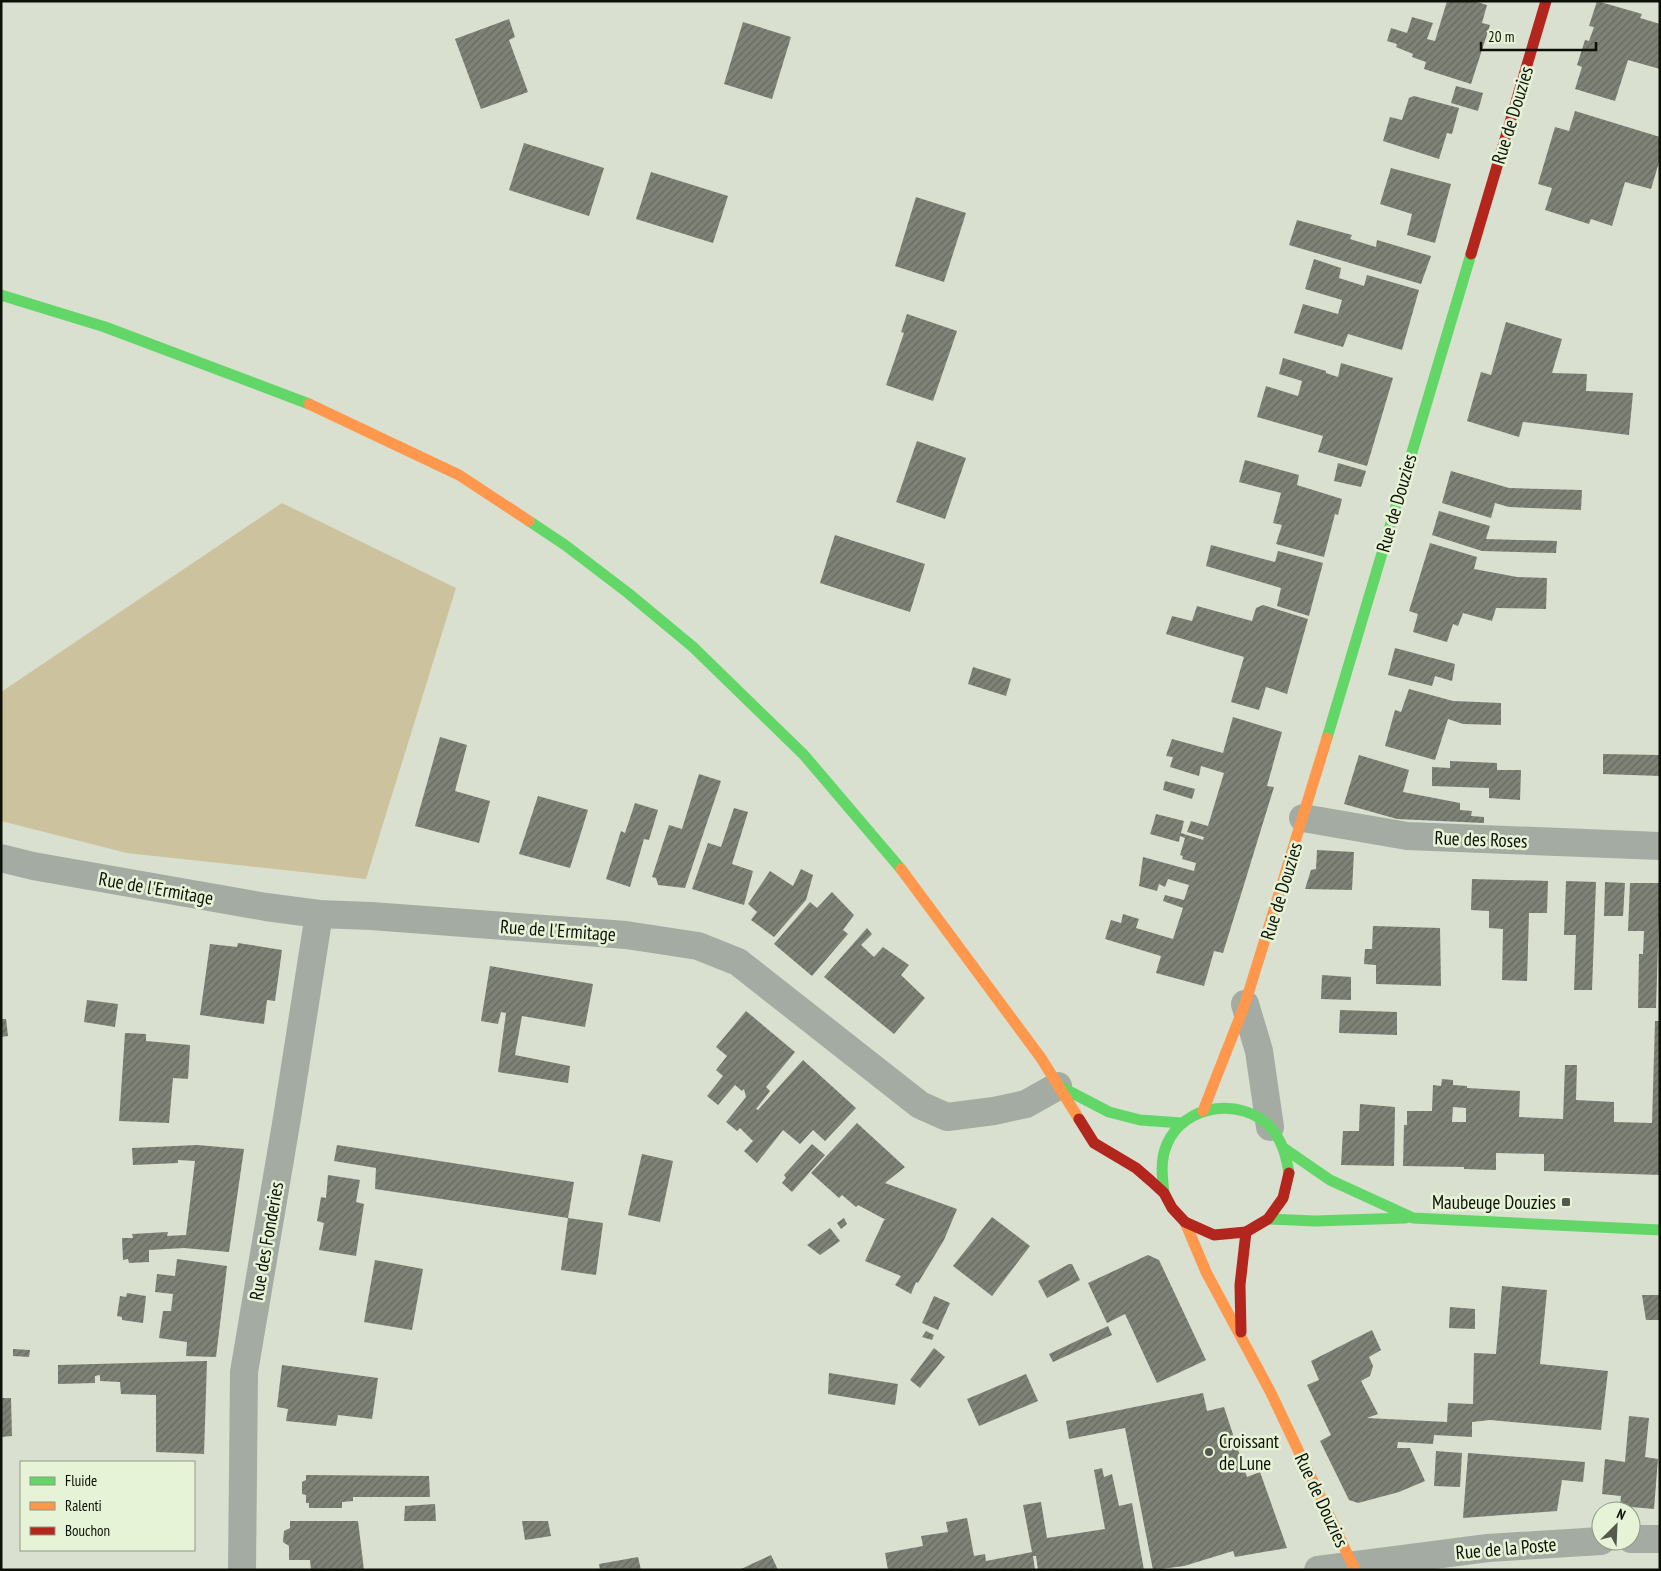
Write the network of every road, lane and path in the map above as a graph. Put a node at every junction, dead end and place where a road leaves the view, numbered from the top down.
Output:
1 (1546, 1) edge
2 (1, 295) edge
3 (1303, 818) junction
4 (1660, 846) edge
5 (1, 858) edge
6 (319, 914) junction
7 (1245, 1004) junction
8 (1058, 1086) junction
9 (1203, 1111) junction
10 (1182, 1123) junction
11 (1278, 1138) junction
12 (1164, 1193) junction
13 (1413, 1218) junction
14 (1268, 1219) junction
15 (1185, 1222) junction
16 (1660, 1230) edge
17 (1246, 1232) junction
18 (1242, 1338) junction
19 (1641, 1539) edge
20 (1660, 1539) edge
21 (1591, 1542) edge
22 (1353, 1567) edge
23 (242, 1570) edge
24 (1318, 1570) edge

1 - 3 main road, Rue de Douzies
2 - 8 main road
3 - 4 street, Rue des Roses
3 - 7 main road, Rue de Douzies
5 - 6 street, Rue de l'Ermitage
6 - 8 street, Rue de l'Ermitage
6 - 23 street, Rue des Fonderies
7 - 9 main road, Rue de Douzies
7 - 11 street
8 - 10 main road
8 - 12 main road
9 - 10 main road
9 - 11 main road
10 - 12 main road
11 - 13 main road
11 - 14 main road
12 - 15 main road
13 - 14 main road
13 - 16 main road
14 - 17 main road
15 - 17 main road
15 - 18 main road
17 - 18 main road, Rue de Douzies
18 - 22 main road, Rue de Douzies
19 - 20 street
21 - 22 street, Rue de la Poste
22 - 24 street, Rue de la Poste

